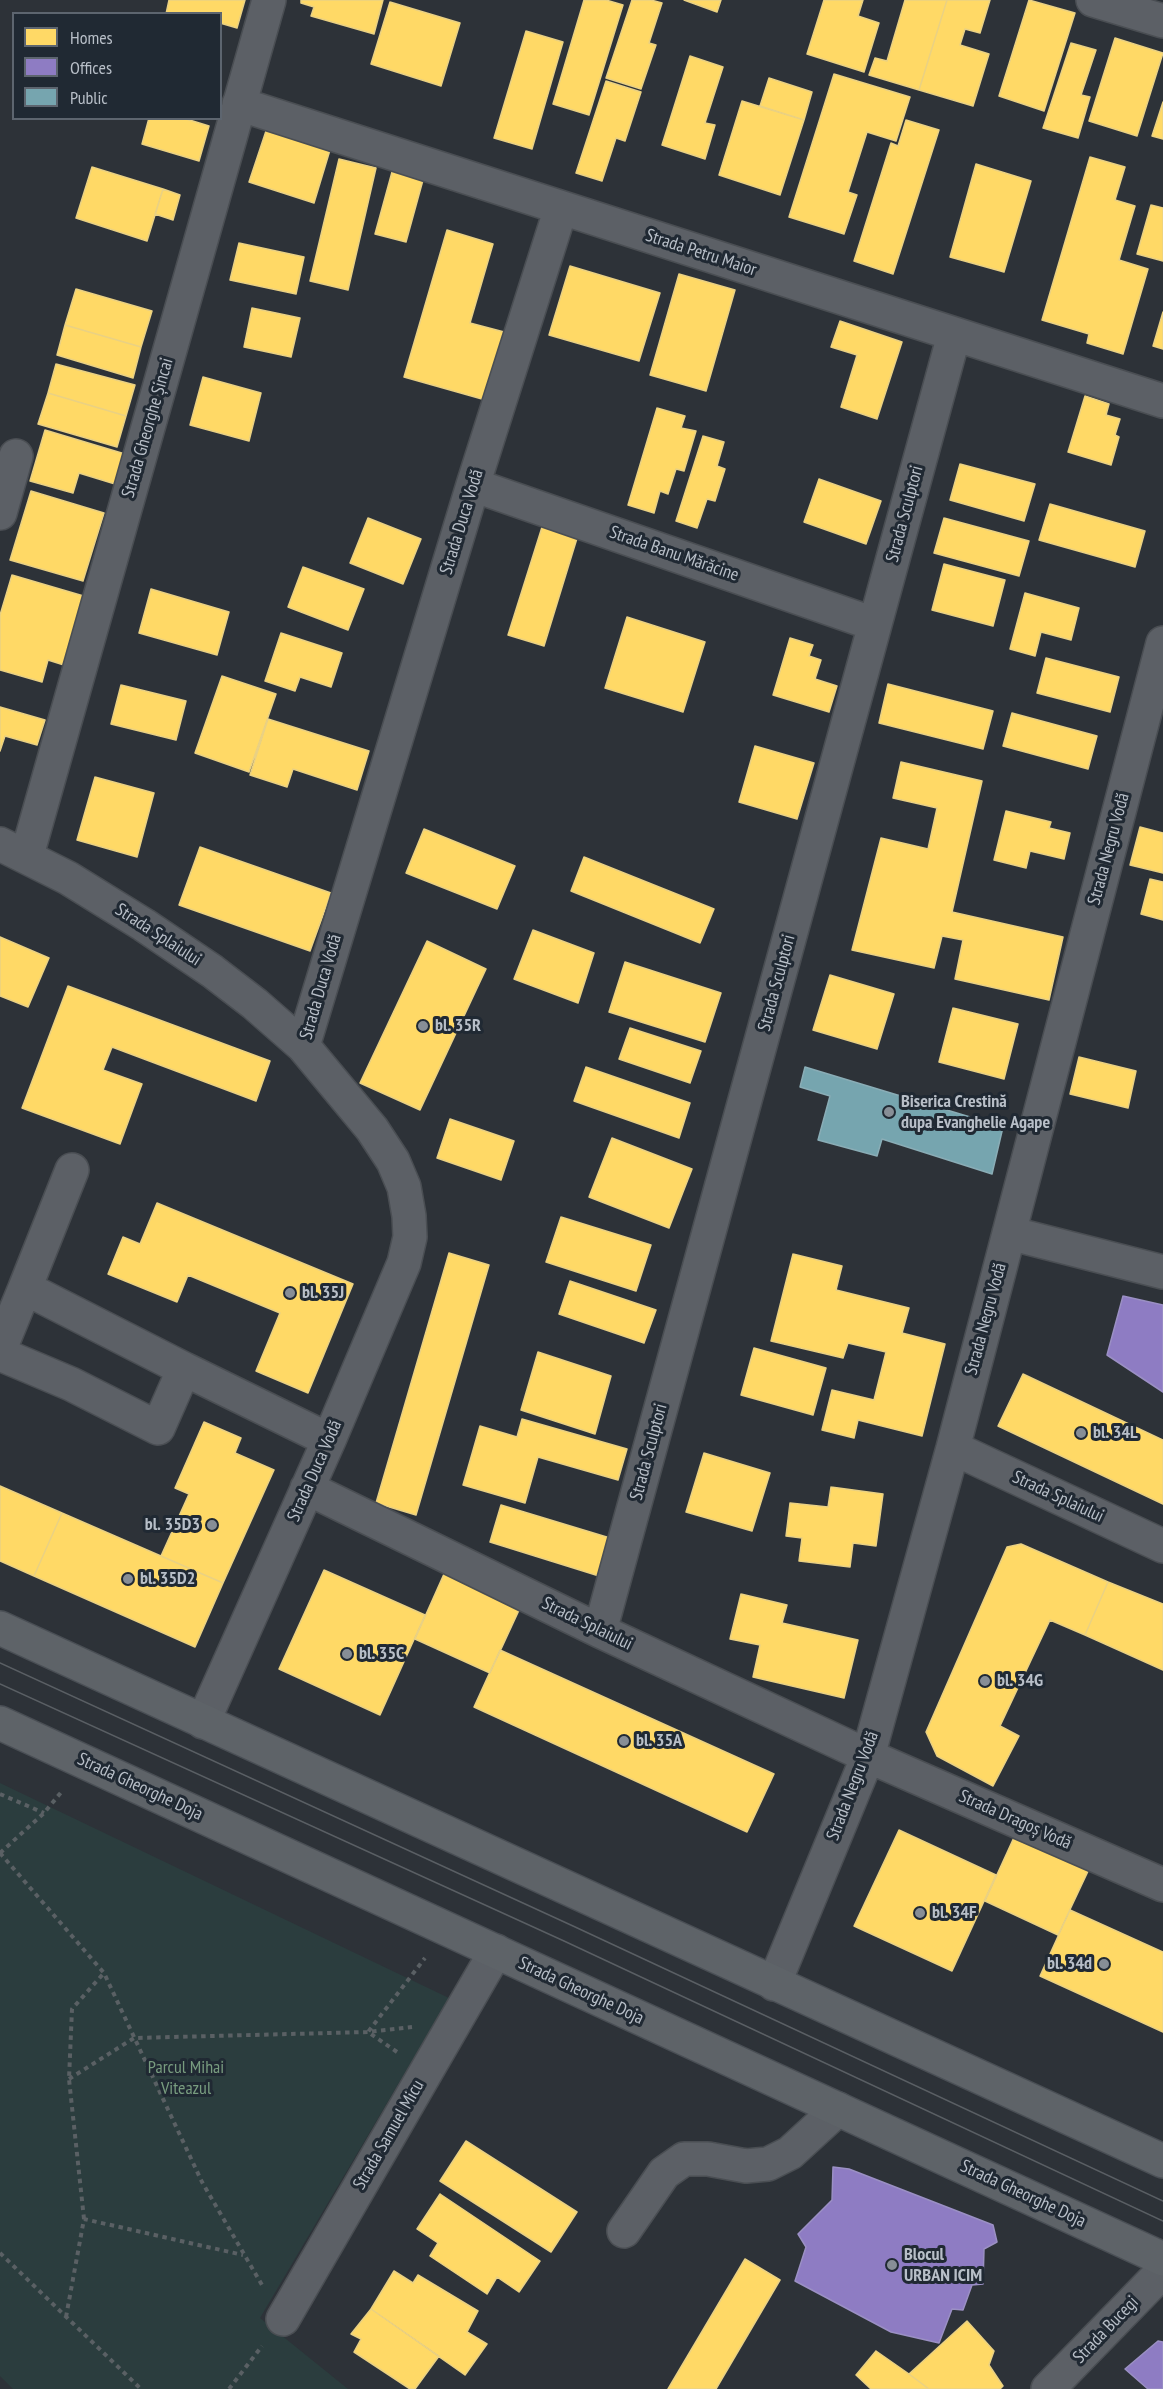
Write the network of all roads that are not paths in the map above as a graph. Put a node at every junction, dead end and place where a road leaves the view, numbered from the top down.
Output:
1 (269, 0) edge
2 (1094, 0) edge
3 (1163, 21) edge
4 (239, 104) junction
5 (561, 208) junction
6 (954, 335) junction
7 (1163, 401) edge
8 (16, 456) dead end
9 (473, 485) junction
10 (0, 513) edge
11 (874, 624) junction
12 (1163, 643) edge
13 (14, 850) edge
14 (303, 1046) junction
15 (72, 1170) dead end
16 (1009, 1233) junction
17 (1163, 1272) edge
18 (25, 1288) junction
19 (0, 1349) edge
20 (0, 1354) edge
21 (184, 1369) junction
22 (329, 1440) junction
23 (953, 1448) junction
24 (307, 1488) junction
25 (1163, 1546) edge
26 (0, 1628) edge
27 (600, 1631) junction
28 (203, 1722) junction
29 (0, 1723) edge
30 (868, 1756) junction
31 (1163, 1885) edge
32 (496, 1952) junction
33 (774, 1984) junction
34 (838, 2109) junction
35 (1163, 2161) edge
36 (624, 2231) dead end
37 (1163, 2259) edge
38 (1163, 2271) edge
39 (283, 2319) road end
40 (1048, 2389) edge

1 - 4 street, Strada Gheorghe Șincai
2 - 3 street
4 - 5 street, Strada Petru Maior
4 - 13 street, Strada Gheorghe Șincai
5 - 6 street, Strada Petru Maior
5 - 9 street, Strada Duca Vodă
6 - 7 street, Strada Petru Maior
6 - 11 street, Strada Sculptori
8 - 10 street
9 - 11 street, Strada Banu Mărăcine
9 - 14 street, Strada Duca Vodă
11 - 27 street, Strada Sculptori
12 - 16 street, Strada Negru Vodă
13 - 14 street, Strada Splaiului
14 - 22 street, Strada Duca Vodă
15 - 18 street
16 - 17 street
16 - 23 street, Strada Negru Vodă
18 - 19 street
18 - 21 street
20 - 21 street
21 - 22 street
22 - 24 street, Strada Duca Vodă
23 - 25 street, Strada Splaiului
23 - 30 street, Strada Negru Vodă
24 - 27 street, Strada Splaiului
24 - 28 street, Strada Duca Vodă
26 - 28 main road
27 - 30 street, Strada Splaiului
28 - 33 main road
29 - 32 main road, Strada Gheorghe Doja
30 - 31 street, Strada Dragoș Vodă
30 - 33 street, Strada Negru Vodă
32 - 34 main road, Strada Gheorghe Doja
32 - 39 street, Strada Samuel Micu
33 - 35 main road
34 - 36 street
34 - 37 main road, Strada Gheorghe Doja
38 - 40 street, Strada Bucegi

